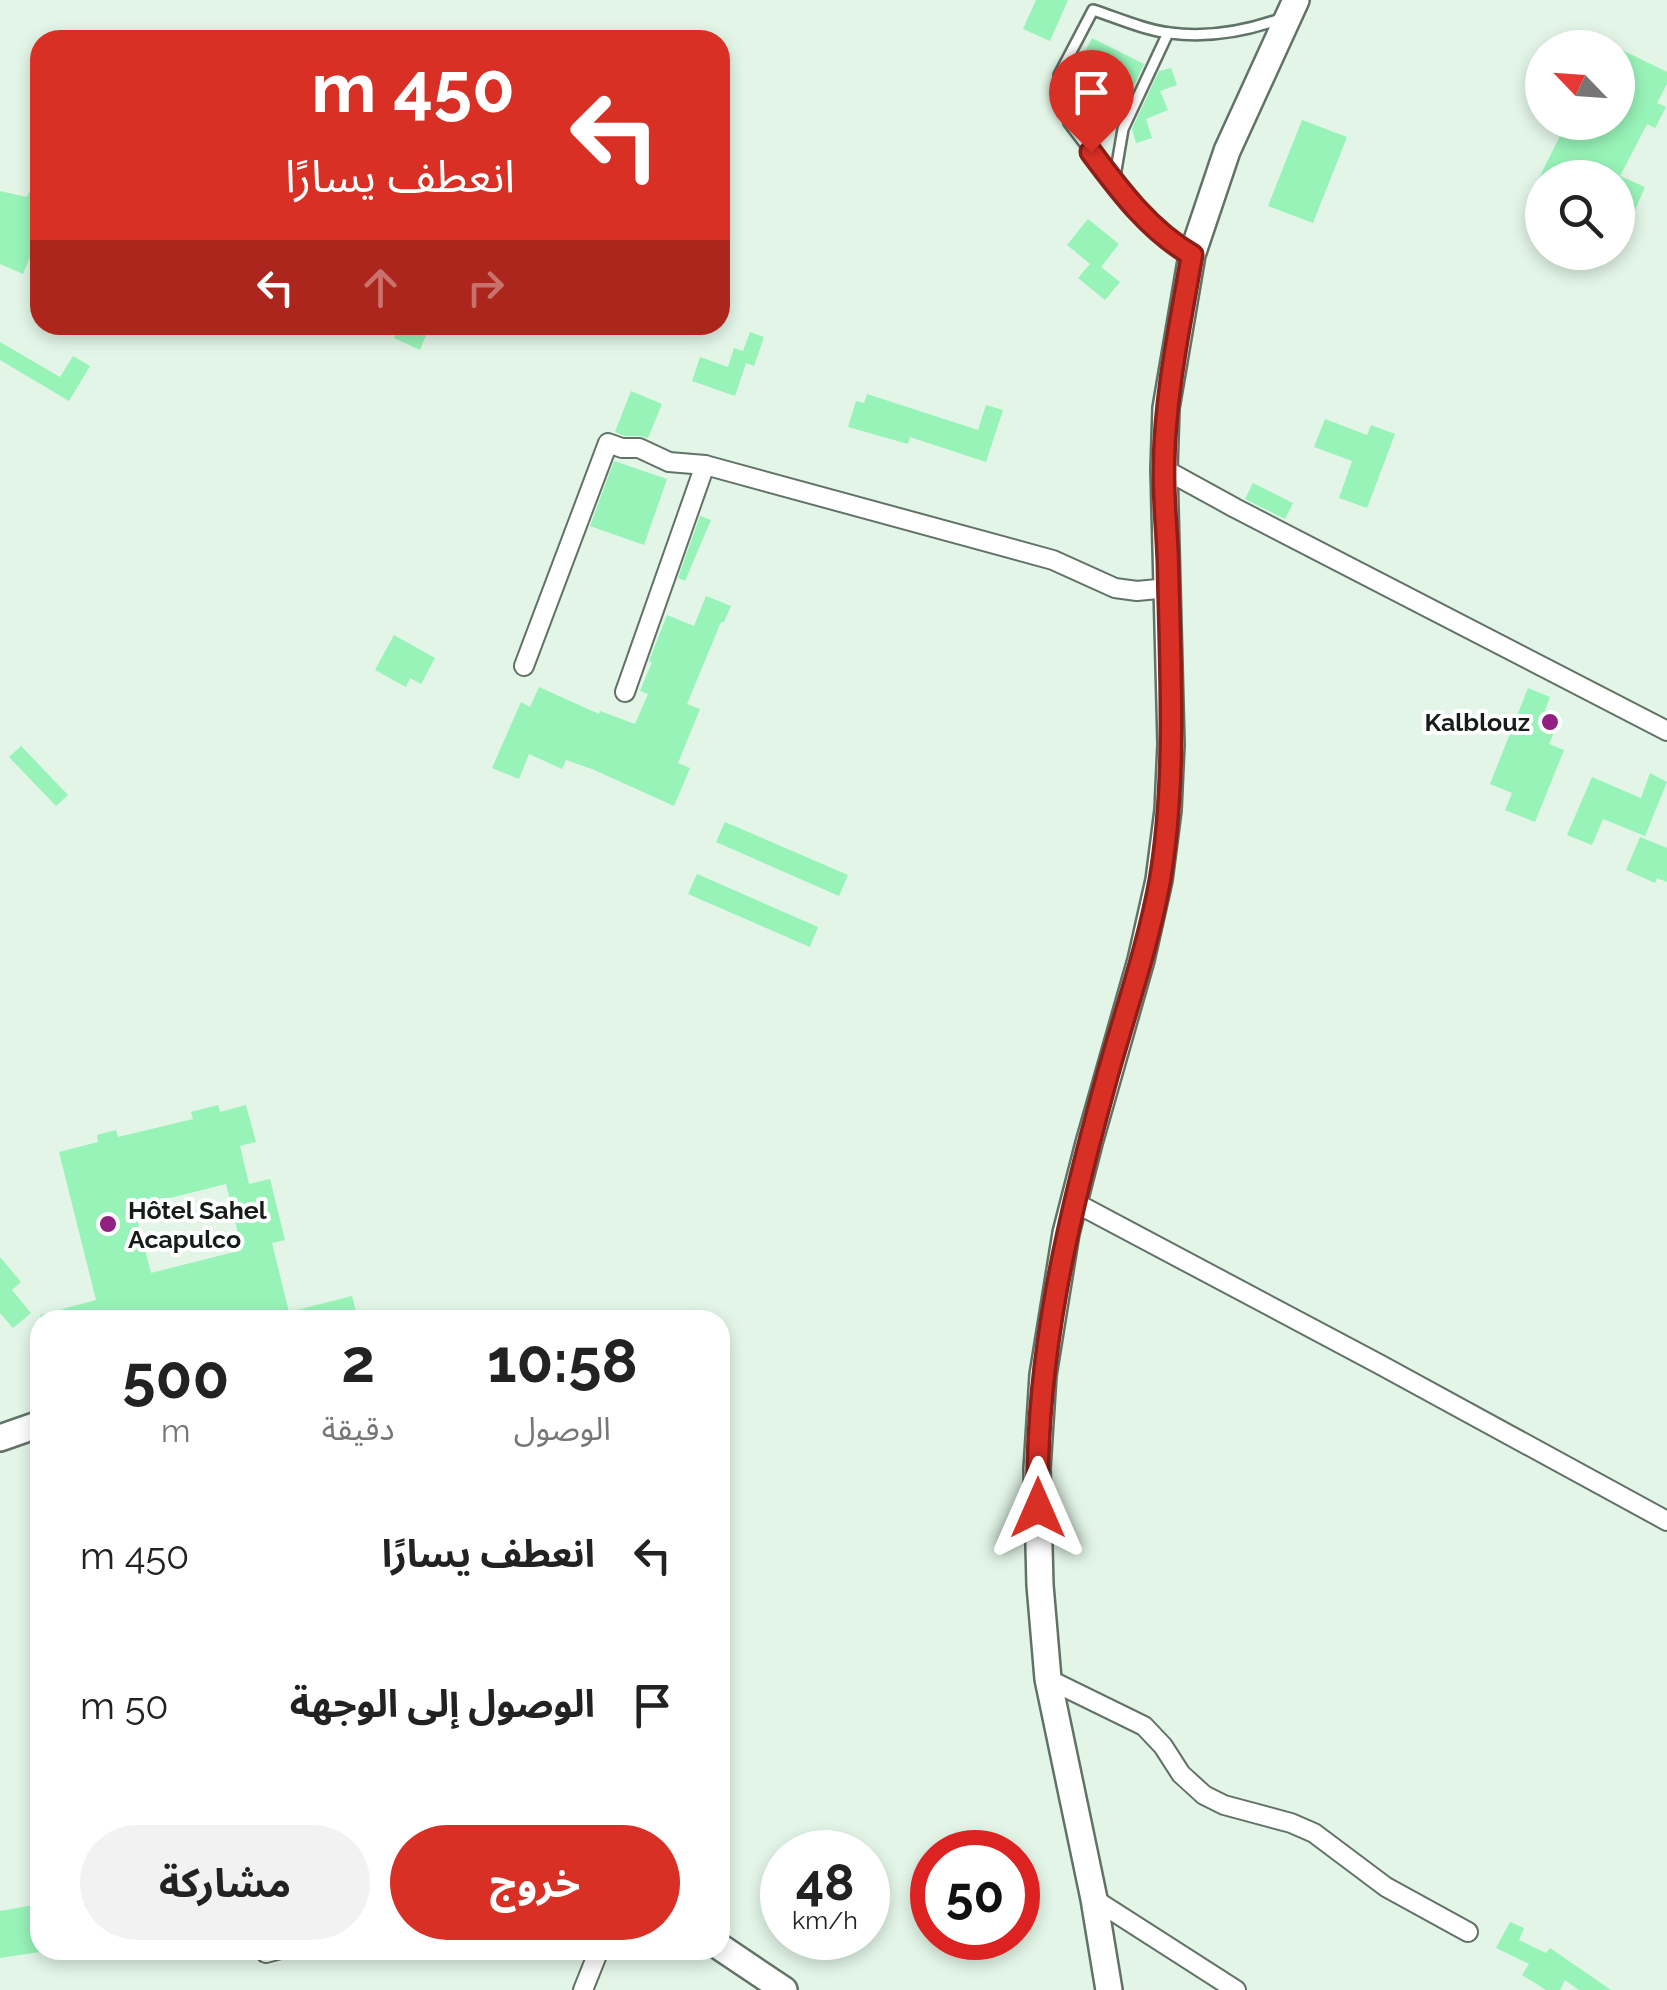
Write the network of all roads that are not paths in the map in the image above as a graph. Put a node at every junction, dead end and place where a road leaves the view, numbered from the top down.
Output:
1 (1293, 8) edge
2 (1168, 33) junction
3 (1114, 182) junction
4 (1192, 255) junction
5 (705, 464) junction
6 (1164, 469) junction
7 (1168, 588) junction
8 (524, 666) dead end
9 (626, 692) dead end
10 (1667, 731) edge
11 (1074, 1202) junction
12 (30, 1428) edge
13 (0, 1438) edge
14 (1667, 1521) edge
15 (1048, 1679) junction
16 (1094, 1899) junction
17 (1468, 1932) dead end
18 (730, 1954) edge
19 (595, 1960) edge
20 (583, 1990) edge
21 (784, 1990) edge
22 (1109, 1990) edge
23 (1236, 1990) edge

1 - 2 lane
1 - 4 main road
2 - 3 lane
2 - 3 lane
3 - 4 lane
4 - 6 main road
5 - 7 street
5 - 8 street
5 - 9 street
6 - 7 main road
6 - 10 street
7 - 11 main road
11 - 14 street
11 - 15 main road
12 - 13 main road
15 - 16 main road
15 - 17 street
16 - 22 main road
16 - 23 street
18 - 21 main road
19 - 20 street

